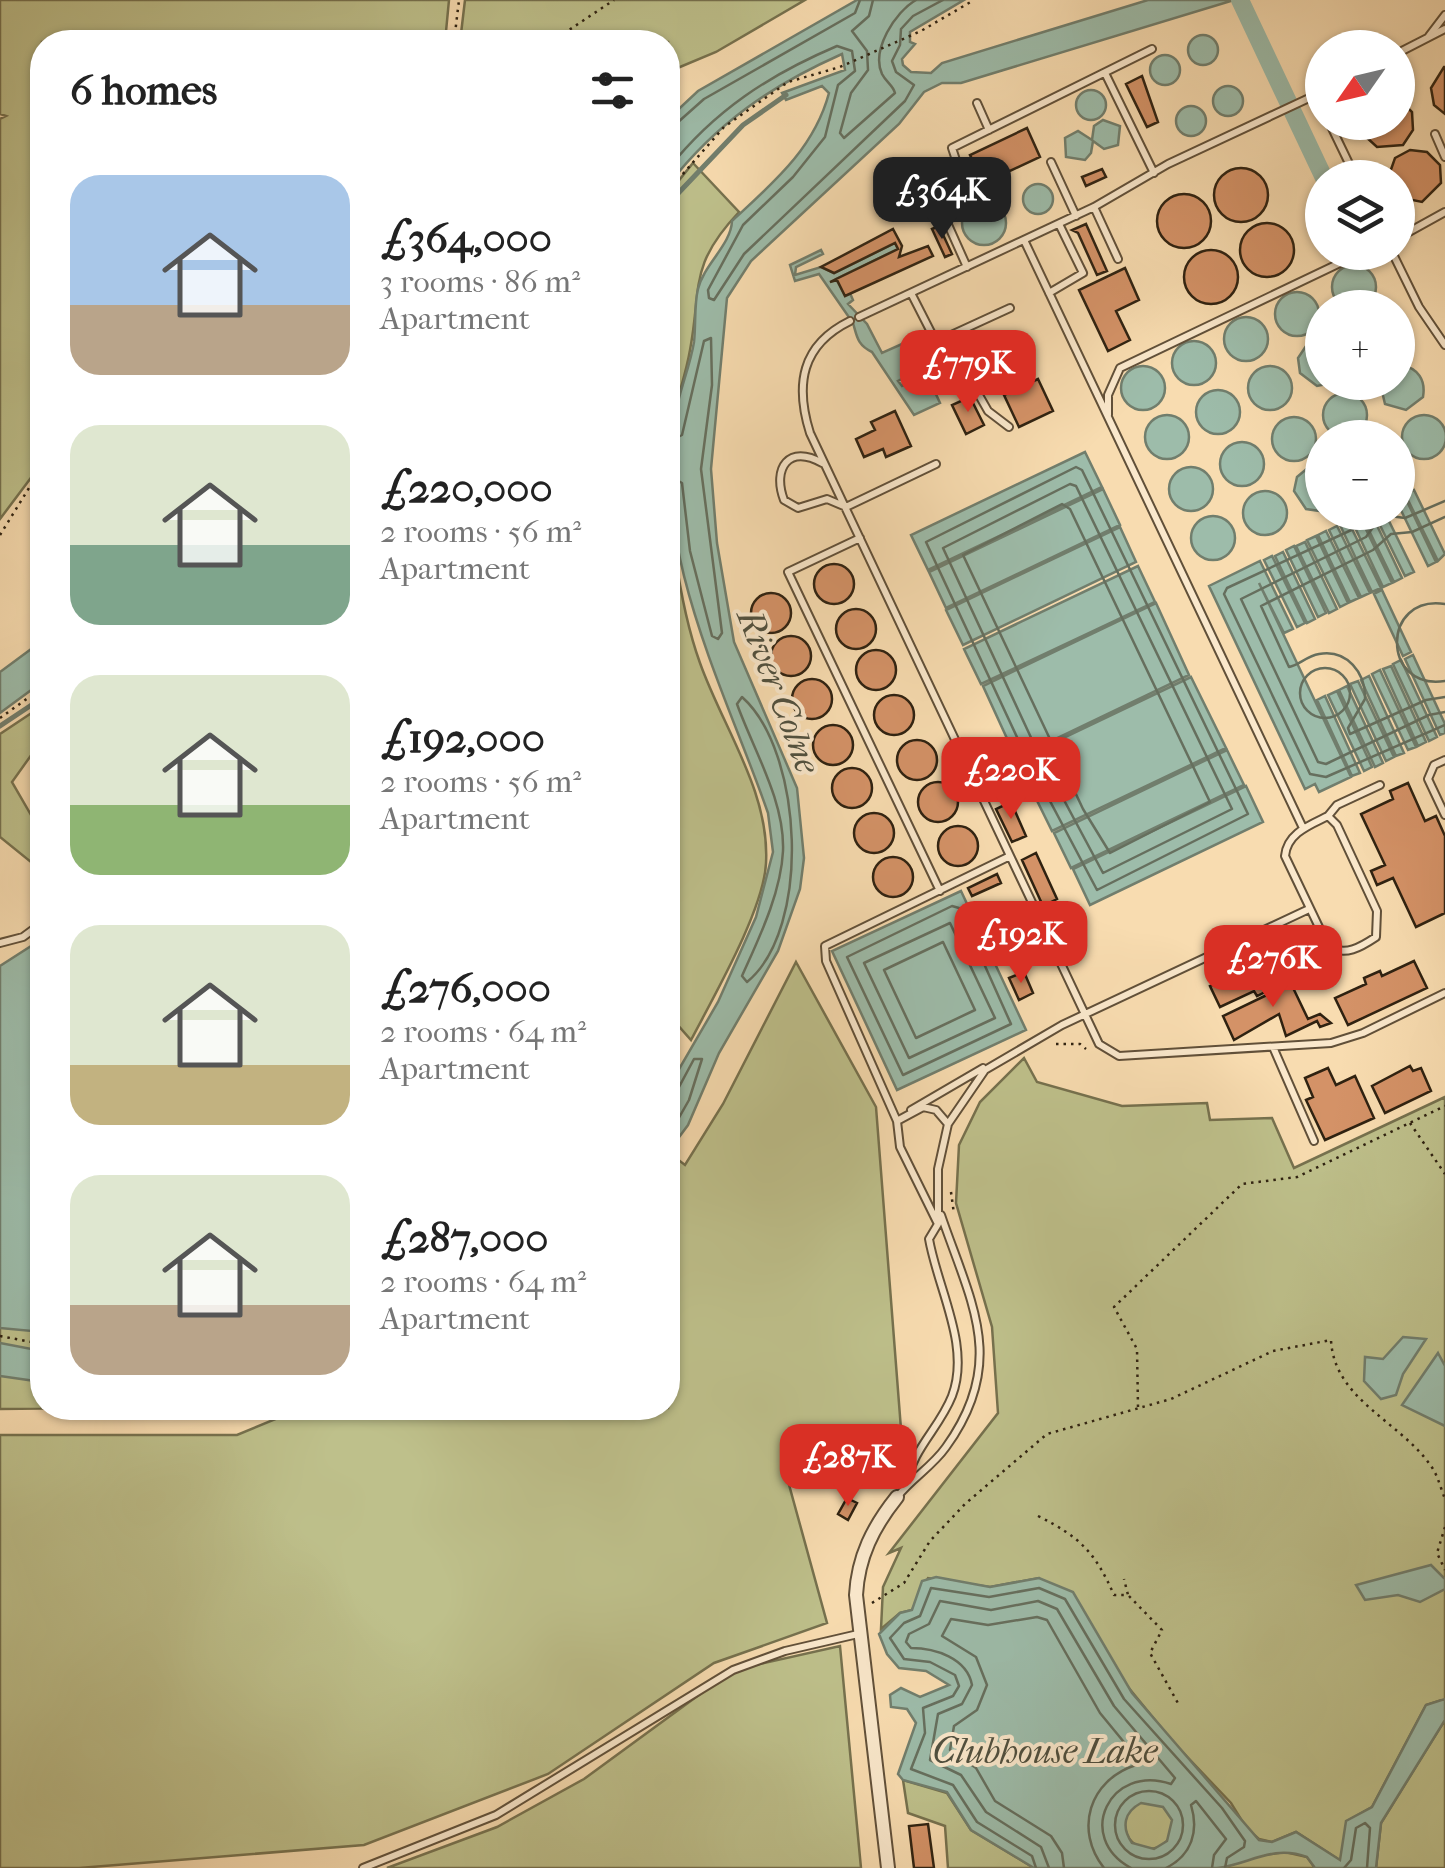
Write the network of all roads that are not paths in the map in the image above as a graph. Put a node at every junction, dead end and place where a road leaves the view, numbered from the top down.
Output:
1 (1445, 16) edge
2 (1445, 29) edge
3 (1429, 38) junction
4 (1415, 45) edge
5 (1152, 49) dead end
6 (1104, 73) junction
7 (1305, 100) edge
8 (977, 103) dead end
9 (989, 130) junction
10 (1434, 134) dead end
11 (1445, 157) edge
12 (1051, 162) dead end
13 (1154, 173) junction
14 (1094, 208) junction
15 (1445, 212) edge
16 (1076, 216) junction
17 (1059, 224) junction
18 (1415, 229) edge
19 (1024, 240) junction
20 (1118, 260) dead end
21 (967, 267) junction
22 (1325, 270) edge
23 (1401, 270) edge
24 (911, 293) junction
25 (1049, 293) junction
26 (1010, 308) dead end
27 (859, 317) dead end
28 (850, 321) dead end
29 (936, 342) junction
30 (1445, 345) edge
31 (1108, 418) junction
32 (1008, 427) dead end
33 (825, 464) junction
34 (936, 464) dead end
35 (846, 507) junction
36 (860, 538) junction
37 (1445, 760) edge
38 (1380, 785) dead end
39 (1445, 815) edge
40 (1328, 816) junction
41 (1303, 828) junction
42 (1010, 856) junction
43 (940, 890) junction
44 (1310, 908) junction
45 (30, 933) edge
46 (0, 943) edge
47 (1445, 992) edge
48 (1084, 1016) junction
49 (1273, 1047) junction
50 (997, 1060) junction
51 (911, 1110) junction
52 (897, 1121) junction
53 (948, 1124) junction
54 (1314, 1141) dead end
55 (939, 1209) junction
56 (938, 1224) junction
57 (907, 1484) junction
58 (897, 1497) joint
59 (858, 1634) junction
60 (363, 1868) edge
61 (888, 1868) edge

1 - 3 lane
2 - 3 lane
3 - 4 lane
5 - 6 lane
6 - 9 lane
6 - 13 lane
7 - 13 lane
8 - 9 lane
9 - 21 lane
10 - 11 lane
12 - 16 lane
13 - 14 lane
14 - 16 lane
14 - 20 lane
15 - 18 lane
16 - 17 lane
17 - 19 lane
17 - 25 lane
19 - 21 lane
19 - 25 lane
21 - 24 lane
22 - 31 lane
23 - 30 lane
24 - 27 lane
24 - 29 lane
25 - 31 lane
26 - 29 lane
28 - 33 lane
29 - 32 lane
31 - 41 lane
33 - 35 lane
33 - 35 lane
34 - 35 lane
35 - 36 lane
36 - 42 lane
36 - 43 lane
37 - 39 lane
38 - 40 lane
40 - 41 lane
40 - 44 lane
41 - 44 lane
42 - 43 lane
42 - 48 lane
43 - 52 lane
44 - 48 lane
45 - 46 lane
47 - 49 lane
48 - 49 lane
48 - 50 lane
49 - 54 lane
50 - 51 lane
50 - 53 lane
51 - 52 lane
51 - 53 lane
52 - 56 lane
53 - 55 lane
55 - 56 lane
55 - 57 lane
56 - 57 lane
57 - 58 lane
58 - 59 street
59 - 60 lane
59 - 61 street

